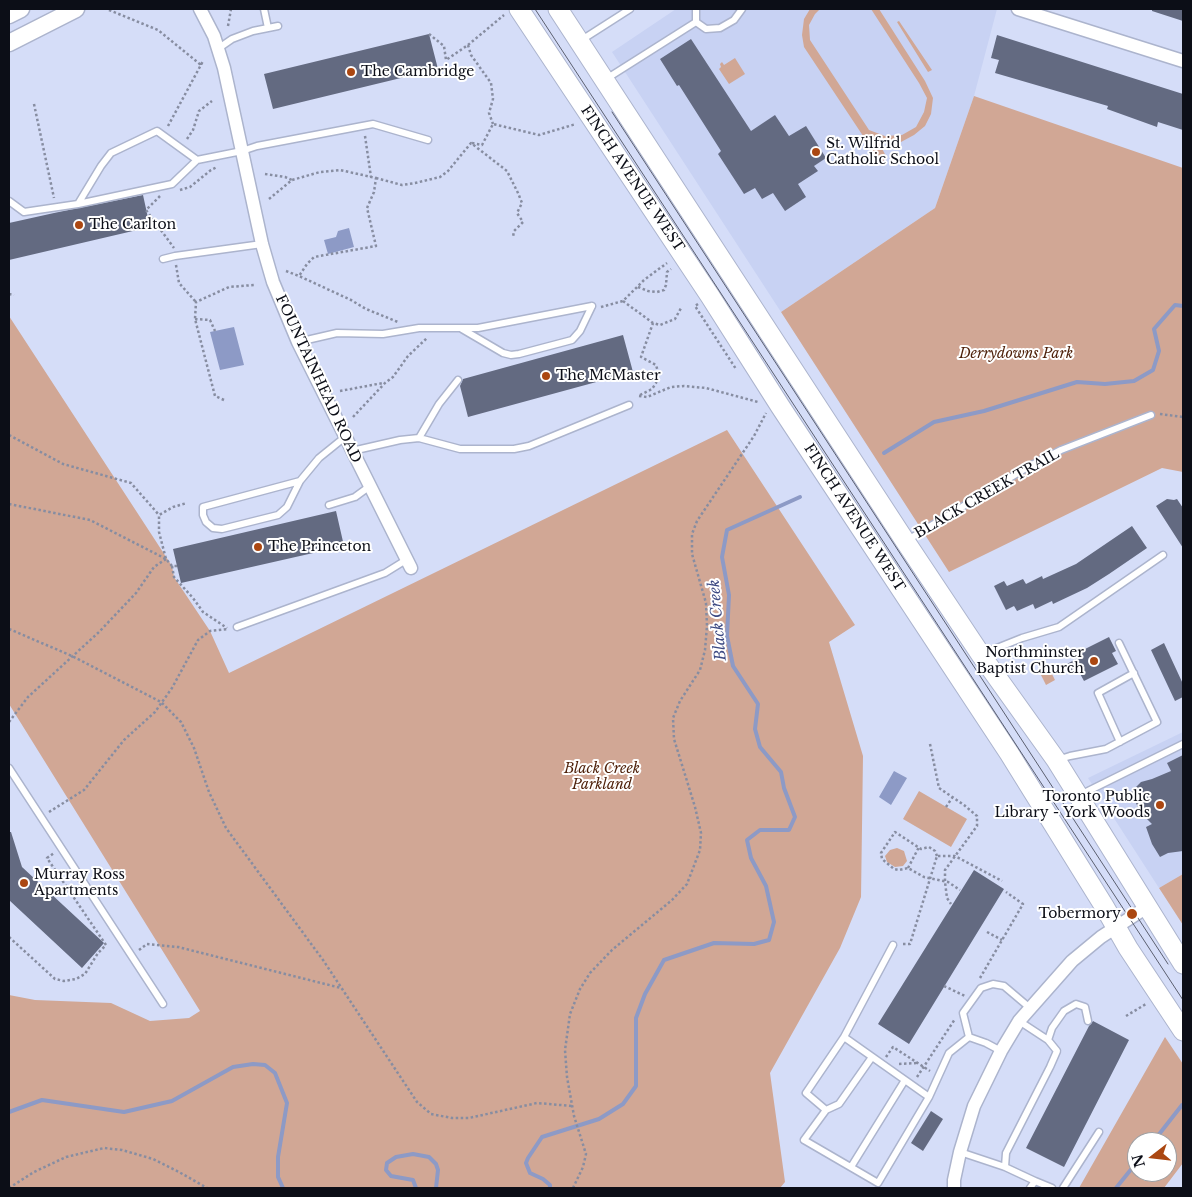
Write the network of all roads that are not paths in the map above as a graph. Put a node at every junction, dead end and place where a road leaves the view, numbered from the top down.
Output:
1 (21, 9) edge
2 (76, 9) edge
3 (200, 9) edge
4 (264, 9) edge
5 (558, 9) edge
6 (630, 9) edge
7 (696, 9) edge
8 (742, 9) edge
9 (1018, 9) edge
10 (511, 12) edge
11 (9, 15) edge
12 (696, 22) junction
13 (278, 26) dead end
14 (268, 28) junction
15 (579, 42) junction
16 (9, 43) edge
17 (218, 48) junction
18 (1183, 61) edge
19 (604, 81) junction
20 (428, 140) dead end
21 (242, 151) junction
22 (196, 160) junction
23 (9, 201) edge
24 (78, 204) junction
25 (262, 244) junction
26 (163, 259) dead end
27 (461, 328) junction
28 (298, 342) junction
29 (458, 380) dead end
30 (629, 404) road end
31 (1151, 415) road end
32 (346, 437) junction
33 (419, 438) junction
34 (352, 451) junction
35 (300, 481) junction
36 (370, 486) junction
37 (329, 506) dead end
38 (905, 541) junction
39 (1163, 554) dead end
40 (408, 564) joint
41 (237, 627) dead end
42 (1119, 643) dead end
43 (981, 655) junction
44 (1134, 673) junction
45 (1120, 742) junction
46 (1183, 744) edge
47 (1056, 760) junction
48 (9, 768) edge
49 (1078, 795) junction
50 (1147, 907) junction
51 (1116, 927) junction
52 (893, 945) road end
53 (1183, 964) edge
54 (163, 1004) dead end
55 (1030, 1008) junction
56 (1019, 1021) junction
57 (1088, 1021) dead end
58 (1183, 1031) edge
59 (844, 1037) junction
60 (969, 1037) junction
61 (1048, 1040) junction
62 (1001, 1051) junction
63 (872, 1057) junction
64 (905, 1080) junction
65 (929, 1097) junction
66 (826, 1110) junction
67 (1099, 1132) dead end
68 (960, 1152) junction
69 (851, 1167) junction
70 (1005, 1167) junction
71 (1035, 1181) junction
72 (954, 1188) edge
73 (1030, 1188) edge
74 (1052, 1188) edge
75 (1063, 1188) edge

1 - 11 street
2 - 16 street
3 - 17 street, FOUNTAINHEAD ROAD
4 - 14 lane
5 - 15 main road
6 - 15 lane
7 - 12 lane
8 - 12 lane
9 - 18 street
10 - 51 main road, FINCH AVENUE WEST
12 - 19 lane
13 - 14 lane
14 - 17 lane
15 - 19 main road
17 - 21 street, FOUNTAINHEAD ROAD
19 - 38 main road
20 - 21 lane
21 - 22 lane
21 - 25 street, FOUNTAINHEAD ROAD
22 - 24 lane
22 - 24 lane
23 - 24 lane
25 - 26 lane
25 - 28 street, FOUNTAINHEAD ROAD
27 - 27 lane
27 - 28 lane
28 - 32 street, FOUNTAINHEAD ROAD
29 - 33 lane
30 - 33 lane
31 - 38 lane, BLACK CREEK TRAIL
32 - 34 street, FOUNTAINHEAD ROAD
32 - 35 lane
33 - 34 lane
34 - 36 street, FOUNTAINHEAD ROAD
35 - 35 lane
36 - 37 lane
36 - 40 street, FOUNTAINHEAD ROAD
38 - 43 main road
39 - 43 lane
40 - 41 lane
42 - 44 lane
43 - 47 main road
44 - 45 lane
44 - 45 lane
45 - 47 lane
46 - 49 lane
47 - 49 main road
48 - 54 lane
49 - 50 main road
50 - 51 street
50 - 53 main road
51 - 55 street
51 - 58 main road, FINCH AVENUE WEST
52 - 59 lane
55 - 56 street
55 - 60 lane
56 - 61 lane
56 - 62 street
57 - 61 lane
59 - 63 lane
59 - 66 lane
60 - 62 lane
60 - 65 lane
61 - 70 lane
62 - 68 street
63 - 64 lane
63 - 66 lane
64 - 65 lane
64 - 69 lane
65 - 69 lane
66 - 69 lane
67 - 75 lane
68 - 70 lane
68 - 72 street
70 - 71 lane
71 - 73 lane
71 - 74 lane

